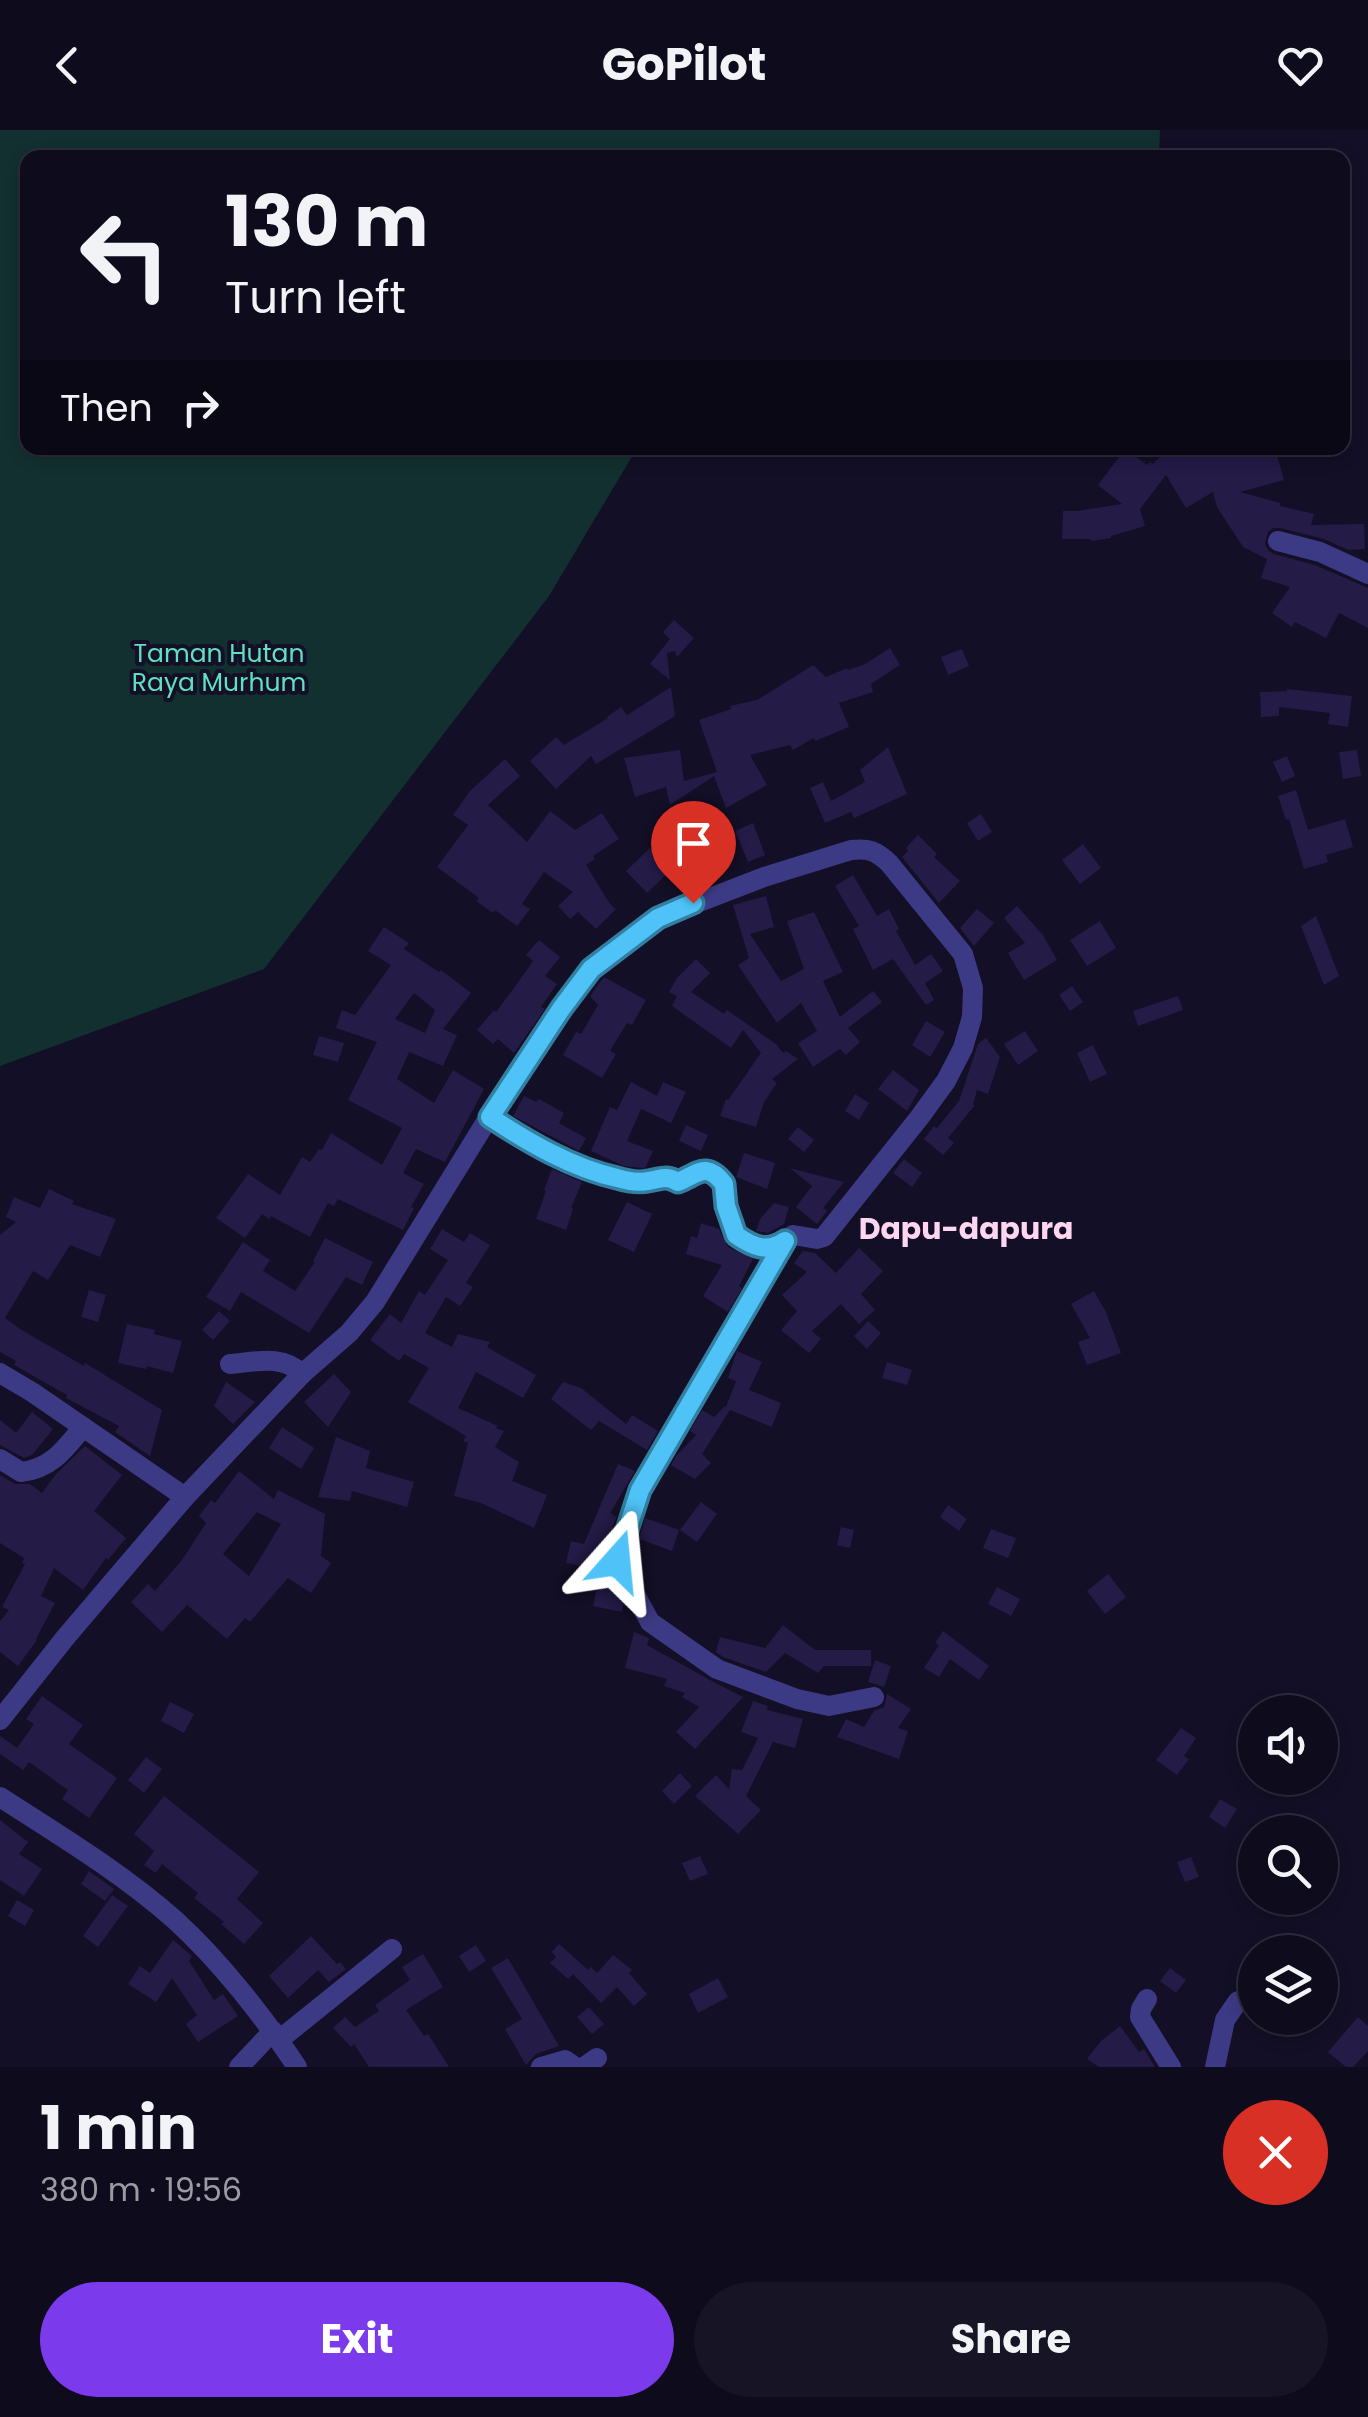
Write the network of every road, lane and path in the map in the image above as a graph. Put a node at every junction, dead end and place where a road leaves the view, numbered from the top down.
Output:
1 (1278, 542) dead end
2 (1368, 574) edge
3 (490, 1117) junction
4 (785, 1241) junction
5 (230, 1364) dead end
6 (0, 1373) edge
7 (302, 1374) junction
8 (83, 1427) junction
9 (0, 1459) edge
10 (186, 1497) junction
11 (874, 1697) dead end
12 (0, 1720) edge
13 (0, 1796) edge
14 (392, 1949) dead end
15 (1147, 1999) dead end
16 (1238, 2001) dead end
17 (276, 2036) junction
18 (239, 2067) edge
19 (297, 2067) edge
20 (541, 2067) edge
21 (575, 2067) edge
22 (1172, 2067) edge
23 (1215, 2067) edge

1 - 2 street
3 - 4 street
3 - 4 street
3 - 7 street
4 - 11 street
5 - 7 street
6 - 8 street
7 - 10 street
8 - 9 street
8 - 10 street
10 - 12 street
13 - 17 street
14 - 17 street
15 - 22 street
16 - 23 street
17 - 18 street
17 - 19 street
20 - 21 street

